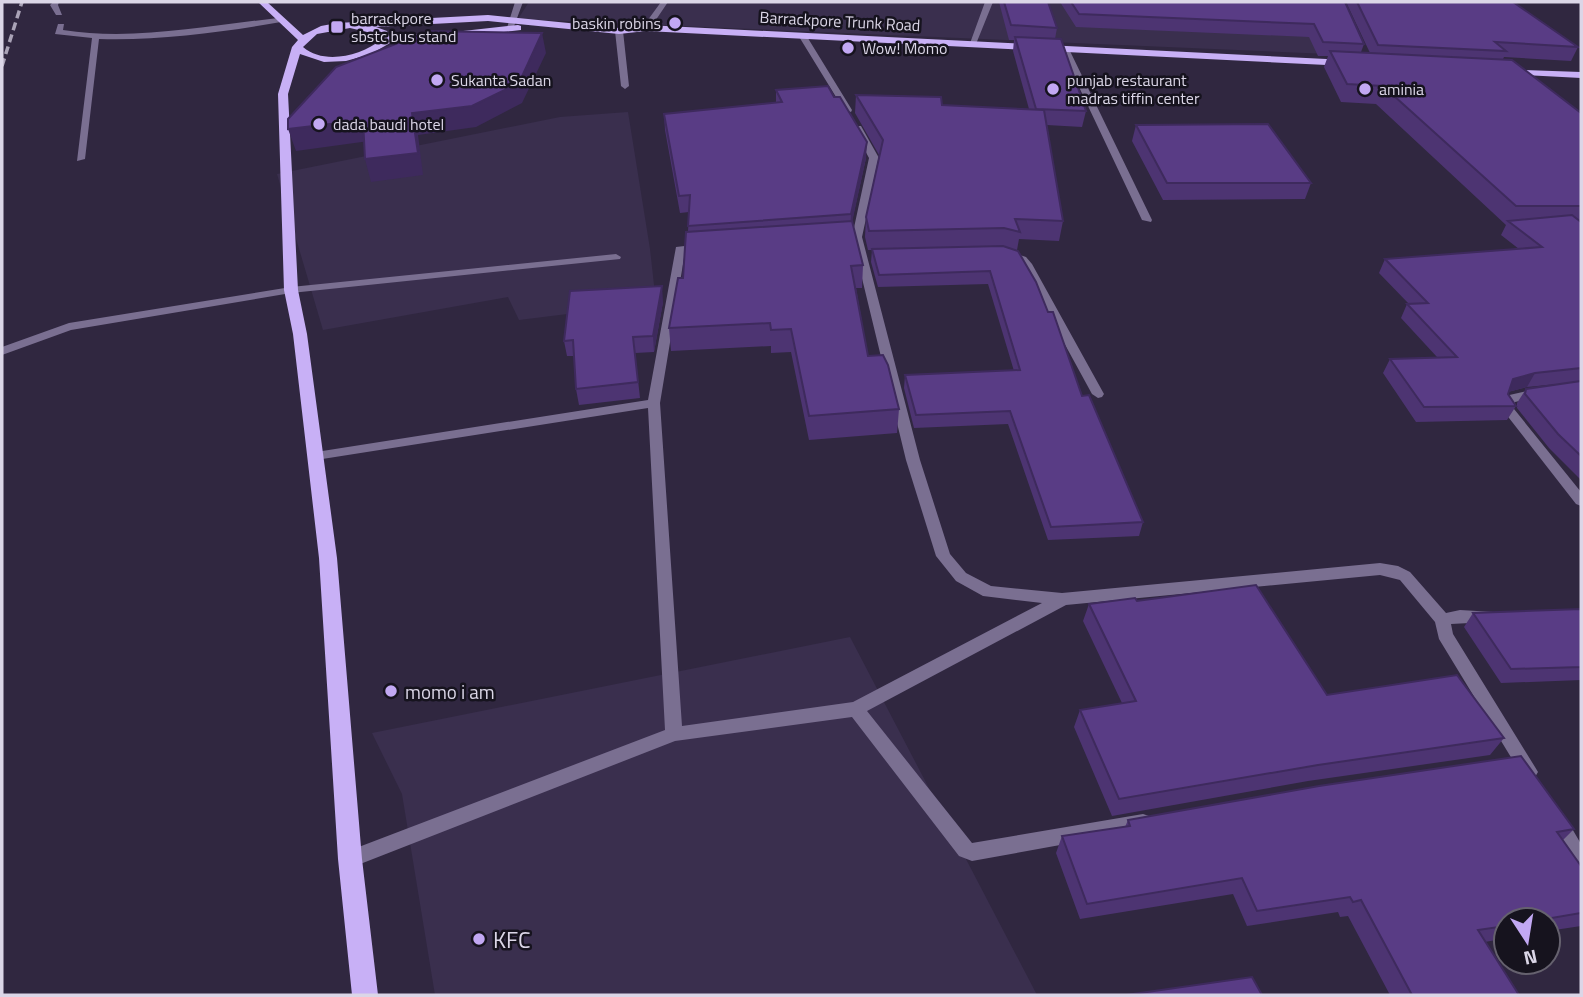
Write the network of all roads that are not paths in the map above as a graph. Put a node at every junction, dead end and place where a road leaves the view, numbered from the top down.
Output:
1 (57, 2) edge
2 (262, 2) edge
3 (519, 2) edge
4 (664, 2) edge
5 (989, 2) edge
6 (59, 13) dead end
7 (278, 19) junction
8 (356, 25) junction
9 (511, 25) junction
10 (61, 26) dead end
11 (646, 28) junction
12 (620, 31) junction
13 (802, 35) junction
14 (96, 36) junction
15 (386, 40) junction
16 (299, 43) junction
17 (972, 44) junction
18 (1065, 49) junction
19 (360, 54) junction
20 (1354, 63) edge
21 (344, 71) edge
22 (1493, 71) edge
23 (1507, 71) junction
24 (1581, 75) edge
25 (1521, 83) edge
26 (625, 86) dead end
27 (80, 159) dead end
28 (1147, 220) dead end
29 (721, 246) edge
30 (1001, 253) edge
31 (876, 255) edge
32 (862, 256) junction
33 (616, 257) dead end
34 (291, 290) junction
35 (2, 351) edge
36 (1554, 390) edge
37 (1098, 394) dead end
38 (654, 402) junction
39 (316, 456) junction
40 (1581, 500) edge
41 (1063, 599) junction
42 (1500, 615) edge
43 (1443, 620) junction
44 (856, 709) junction
45 (674, 734) junction
46 (1522, 760) junction
47 (1496, 764) edge
48 (1536, 782) edge
49 (1549, 805) edge
50 (1160, 818) edge
51 (350, 859) junction
52 (1581, 860) edge
53 (365, 995) edge

1 - 6 street
2 - 7 main road
3 - 9 street
4 - 11 street
5 - 17 street
7 - 14 street
7 - 16 main road
8 - 9 main road, Barrackpore Trunk Road
8 - 15 main road
8 - 16 main road, Barrackpore Trunk Road
9 - 12 main road, Barrackpore Trunk Road
9 - 15 main road, Barrackpore Trunk Road
10 - 14 street
11 - 12 main road, Barrackpore Trunk Road
11 - 13 main road, Barrackpore Trunk Road
12 - 26 street
13 - 17 main road, Barrackpore Trunk Road
13 - 32 street
14 - 27 street
15 - 19 main road, Barrackpore Trunk Road
16 - 19 main road, Barrackpore Trunk Road
16 - 34 main road
17 - 18 main road, Barrackpore Trunk Road
18 - 20 main road, Barrackpore Trunk Road
18 - 28 street
19 - 21 main road
22 - 23 main road
23 - 24 main road
23 - 25 street
29 - 38 street
30 - 37 street
31 - 32 street
32 - 41 street
33 - 34 street
34 - 35 street
34 - 39 main road
36 - 40 street
38 - 39 street
38 - 45 street
39 - 51 main road
41 - 43 street
41 - 44 street
42 - 43 street
43 - 46 street
44 - 45 street
44 - 50 street
45 - 51 street
46 - 47 street
46 - 48 street
49 - 52 street
51 - 53 main road

